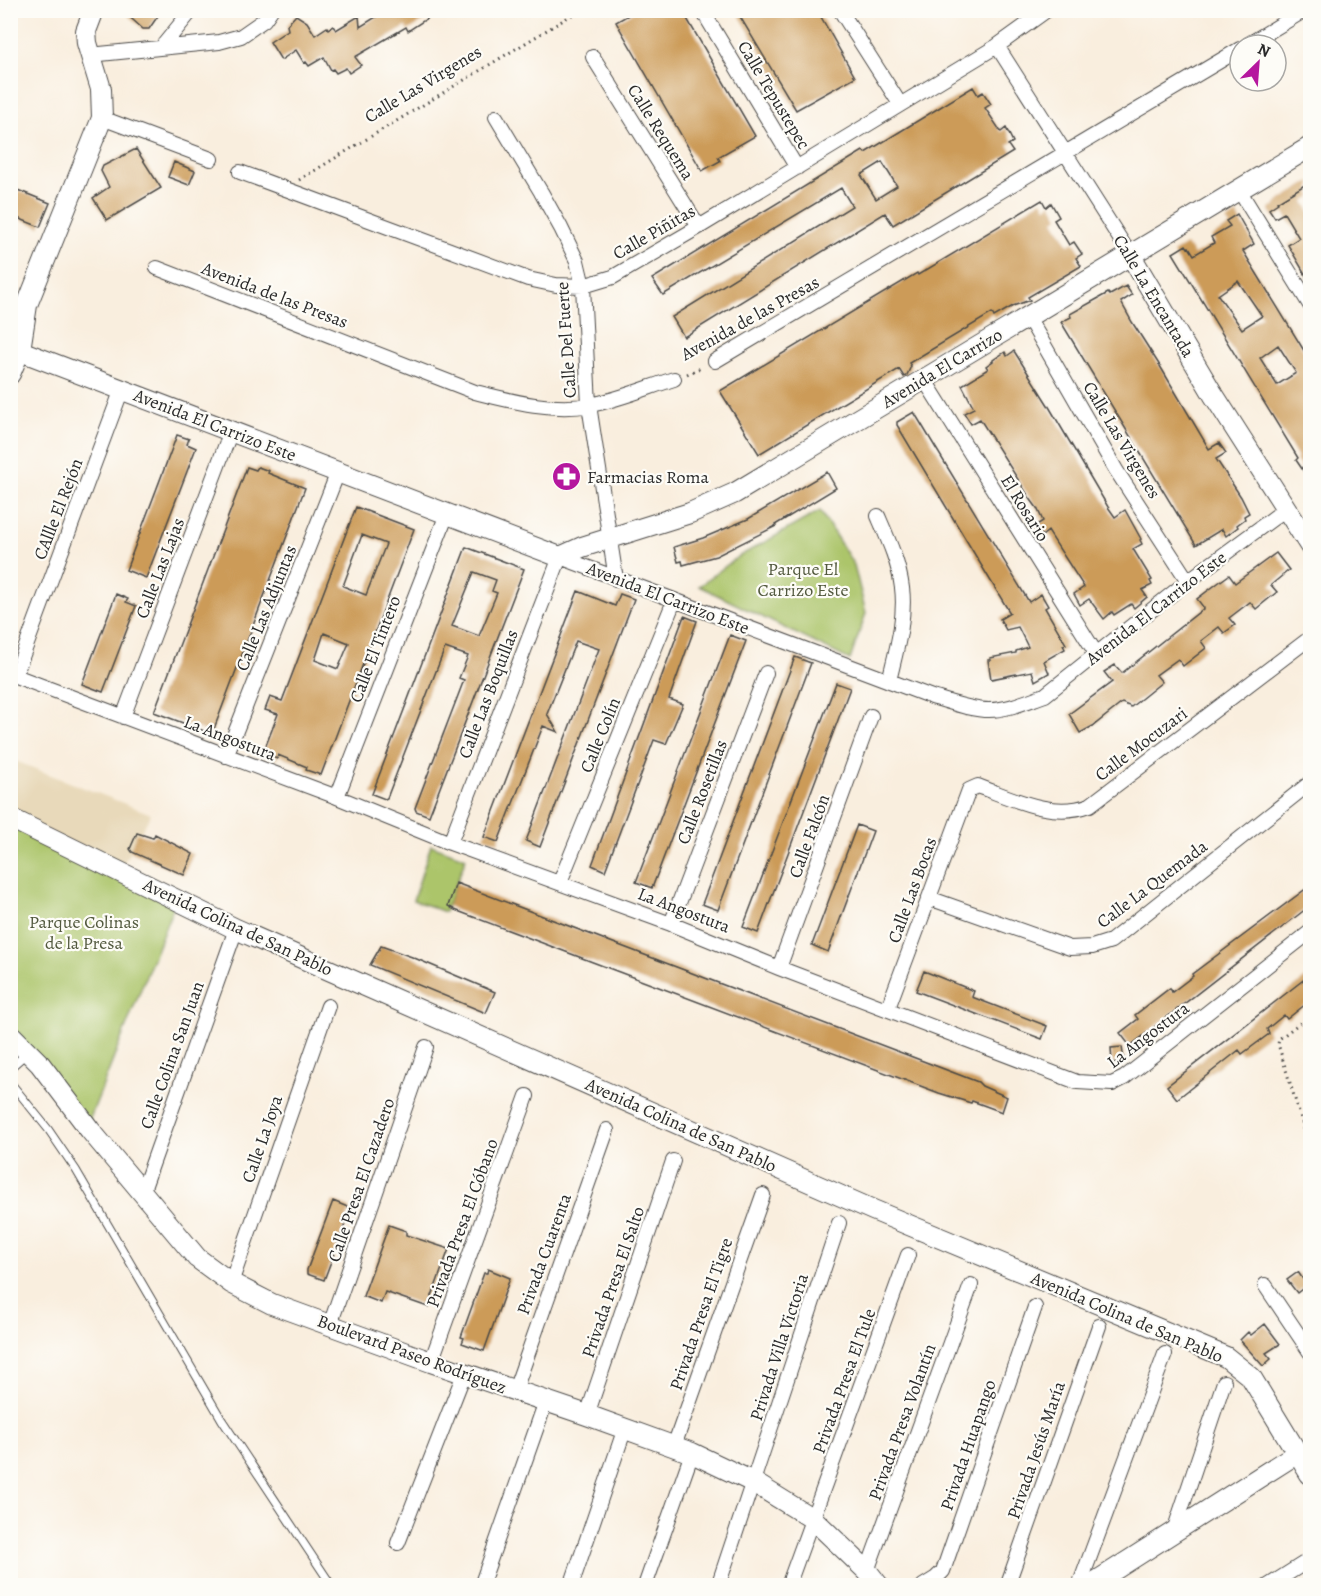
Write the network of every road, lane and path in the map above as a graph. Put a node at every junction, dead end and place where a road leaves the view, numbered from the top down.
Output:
1 (94, 10) edge
2 (192, 10) edge
3 (271, 10) edge
4 (580, 10) edge
5 (702, 10) edge
6 (840, 10) edge
7 (1047, 10) edge
8 (1305, 10) edge
9 (1267, 33) edge
10 (997, 46) junction
11 (161, 48) junction
12 (90, 55) junction
13 (1228, 56) edge
14 (593, 57) dead end
15 (900, 104) junction
16 (102, 117) junction
17 (496, 117) dead end
18 (1311, 147) edge
19 (1064, 153) junction
20 (211, 159) dead end
21 (797, 168) junction
22 (240, 172) dead end
23 (284, 189) junction
24 (1239, 190) junction
25 (699, 227) junction
26 (1131, 256) junction
27 (157, 268) dead end
28 (584, 286) junction
29 (27, 305) junction
30 (1311, 305) edge
31 (1028, 317) junction
32 (10, 325) edge
33 (15, 348) edge
34 (715, 361) joint
35 (10, 374) edge
36 (924, 379) junction
37 (674, 380) joint
38 (122, 389) junction
39 (589, 405) junction
40 (231, 431) junction
41 (338, 472) junction
42 (1287, 508) junction
43 (447, 513) junction
44 (879, 516) dead end
45 (610, 540) junction
46 (1311, 546) edge
47 (560, 557) junction
48 (616, 579) junction
49 (1188, 580) junction
50 (674, 601) junction
51 (1311, 638) edge
52 (1097, 655) junction
53 (766, 673) dead end
54 (13, 675) edge
55 (889, 681) junction
56 (871, 716) dead end
57 (123, 717) junction
58 (226, 756) junction
59 (1311, 783) edge
60 (973, 787) joint
61 (337, 797) junction
62 (10, 818) edge
63 (450, 843) junction
64 (560, 882) junction
65 (929, 898) junction
66 (671, 924) junction
67 (236, 928) junction
68 (1311, 932) edge
69 (779, 968) junction
70 (328, 1005) dead end
71 (888, 1008) junction
72 (1311, 1015) edge
73 (10, 1034) edge
74 (426, 1047) dead end
75 (28, 1052) junction
76 (10, 1068) edge
77 (10, 1082) edge
78 (527, 1096) dead end
79 (607, 1130) dead end
80 (1311, 1148) edge
81 (673, 1161) dead end
82 (142, 1193) junction
83 (763, 1195) dead end
84 (839, 1223) dead end
85 (908, 1255) dead end
86 (231, 1283) junction
87 (971, 1285) dead end
88 (1265, 1285) dead end
89 (1035, 1307) dead end
90 (330, 1325) junction
91 (1099, 1326) dead end
92 (1311, 1352) edge
93 (1165, 1354) dead end
94 (431, 1362) junction
95 (464, 1374) junction
96 (1224, 1382) dead end
97 (515, 1390) junction
98 (546, 1401) junction
99 (587, 1414) junction
100 (625, 1428) junction
101 (1305, 1448) edge
102 (683, 1449) junction
103 (1311, 1474) edge
104 (753, 1482) junction
105 (813, 1519) junction
106 (1173, 1534) junction
107 (398, 1544) dead end
108 (1306, 1562) dead end
109 (873, 1578) edge
110 (332, 1586) edge
111 (481, 1586) edge
112 (570, 1586) edge
113 (645, 1586) edge
114 (718, 1586) edge
115 (788, 1586) edge
116 (923, 1586) edge
117 (1008, 1586) edge
118 (1079, 1586) edge
119 (1089, 1586) edge
120 (1268, 1586) edge

1 - 12 street
2 - 11 street
3 - 11 street
4 - 23 path, Calle Las Virgenes
5 - 21 street, Calle Tepustepec
6 - 15 street
7 - 10 street, Calle Piñitas
8 - 9 street
10 - 15 street, Calle Piñitas
10 - 19 street, Calle La Encantada
11 - 12 street
12 - 16 street
13 - 19 street, Avenida de las Presas
14 - 25 street, Calle Requema
15 - 21 street, Calle Piñitas
16 - 20 street
16 - 29 street
17 - 28 street, Calle Del Fuerte
18 - 24 street, Avenida El Carrizo
19 - 26 street, Calle La Encantada
19 - 34 street, Avenida de las Presas
21 - 25 street, Calle Piñitas
22 - 23 street, Calle Piñitas
23 - 28 street, Calle Piñitas
24 - 26 street, Avenida El Carrizo
24 - 30 street
25 - 28 street, Calle Piñitas
26 - 31 street, Avenida El Carrizo
26 - 42 street, Calle La Encantada
27 - 39 street, Avenida de las Presas
28 - 39 street, Calle Del Fuerte
29 - 32 street
29 - 33 street
31 - 36 street, Avenida El Carrizo
31 - 49 street, Calle Las Virgenes
33 - 35 street
33 - 38 street, Avenida El Carrizo Este
34 - 37 path, Avenida de las Presas
36 - 45 street, Avenida El Carrizo
36 - 52 street, El Rosario
37 - 39 street, Avenida de las Presas
38 - 40 street, Avenida El Carrizo Este
38 - 54 street, CAllle El Rejón
39 - 45 street, Calle Del Fuerte
40 - 41 street, Avenida El Carrizo Este
40 - 57 street, Calle Las Lajas
41 - 43 street, Avenida El Carrizo Este
41 - 58 street, Calle Las Adjuntas
42 - 46 street, Calle La Encantada
42 - 49 street, Avenida El Carrizo Este
43 - 47 street, Avenida El Carrizo Este
43 - 61 street, Calle El Tintero
44 - 55 street
45 - 47 street, Avenida El Carrizo
45 - 48 street, Calle Del Fuerte
47 - 48 street, Avenida El Carrizo Este
47 - 63 street, Calle Las Boquillas
48 - 50 street, Avenida El Carrizo Este
49 - 52 street, Avenida El Carrizo Este
50 - 55 street, Avenida El Carrizo Este
50 - 64 street, Calle Colín
51 - 60 street, Calle Mocuzari
52 - 55 street, Avenida El Carrizo Este
53 - 66 street, Calle Rosetillas
54 - 57 street, La Angostura
56 - 69 street, Calle Falcón
57 - 58 street, La Angostura
58 - 61 street, La Angostura
59 - 65 street, Calle La Quemada
60 - 65 street, Calle Las Bocas
61 - 63 street, La Angostura
62 - 67 street, Avenida Colina de San Pablo
63 - 64 street, La Angostura
64 - 66 street, La Angostura
65 - 71 street, Calle Las Bocas
66 - 69 street, La Angostura
67 - 82 street, Calle Colina San Juan
67 - 101 street, Avenida Colina de San Pablo
68 - 71 street, La Angostura
69 - 71 street, La Angostura
70 - 86 street, Calle La Joya
72 - 80 path
73 - 75 street, Boulevard Paseo Rodríguez
74 - 90 street, Calle Presa El Cazadero
75 - 76 lane
75 - 82 street, Boulevard Paseo Rodríguez
77 - 110 lane
78 - 94 street, Privada Presa El Cóbano
79 - 97 street, Privada Cuarenta
81 - 99 street, Privada Presa El Salto
82 - 86 street, Boulevard Paseo Rodríguez
83 - 102 street, Privada Presa El Tigre
84 - 104 street, Privada Villa Victoria
85 - 105 street, Privada Presa El Tule
86 - 90 street, Boulevard Paseo Rodríguez
87 - 109 street, Privada Presa Volantín
88 - 92 street
89 - 116 street, Privada Huapango
90 - 94 street, Boulevard Paseo Rodríguez
91 - 117 street, Privada Jesús María
93 - 118 street
94 - 95 street, Boulevard Paseo Rodríguez
95 - 97 street, Boulevard Paseo Rodríguez
95 - 107 street
96 - 106 street
97 - 98 street, Boulevard Paseo Rodríguez
98 - 99 street, Boulevard Paseo Rodríguez
98 - 111 street
99 - 100 street, Boulevard Paseo Rodríguez
100 - 102 street, Boulevard Paseo Rodríguez
100 - 112 street
101 - 103 street, Avenida Colina de San Pablo
101 - 106 street
102 - 104 street, Boulevard Paseo Rodríguez
102 - 113 street, Privada Presa El Tigre
104 - 105 street, Boulevard Paseo Rodríguez
104 - 114 street, Privada Villa Victoria
105 - 109 street, Boulevard Paseo Rodríguez
105 - 115 street, Privada Presa El Tule
106 - 119 street
108 - 120 street

